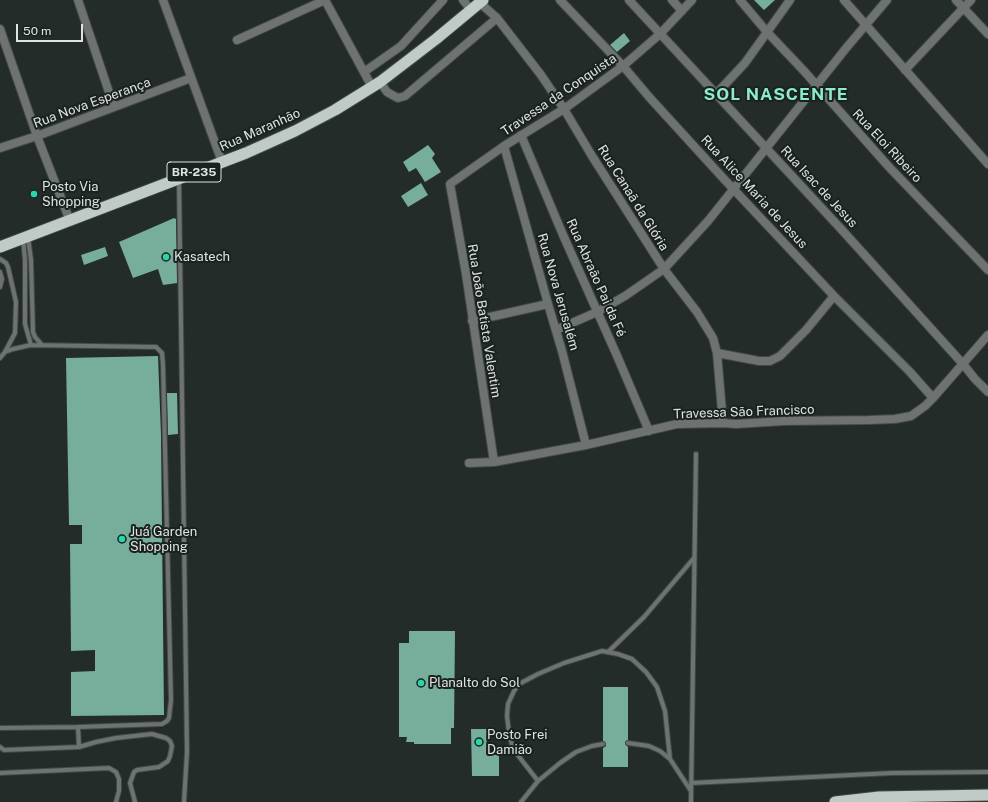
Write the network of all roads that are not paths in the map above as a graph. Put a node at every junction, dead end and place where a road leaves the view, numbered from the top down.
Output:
1 (78, 0) edge
2 (163, 0) edge
3 (325, 0) edge
4 (443, 0) edge
5 (463, 0) edge
6 (560, 0) edge
7 (629, 0) edge
8 (672, 0) edge
9 (692, 0) edge
10 (740, 0) edge
11 (790, 0) edge
12 (844, 0) edge
13 (887, 0) edge
14 (956, 0) edge
15 (971, 0) edge
16 (481, 2) edge
17 (964, 8) junction
18 (470, 10) junction
19 (682, 11) junction
20 (497, 18) junction
21 (866, 25) junction
22 (0, 29) edge
23 (767, 32) junction
24 (660, 34) junction
25 (988, 34) edge
26 (237, 40) dead end
27 (623, 66) junction
28 (905, 70) junction
29 (364, 72) junction
30 (191, 78) junction
31 (376, 85) junction
32 (817, 86) junction
33 (716, 94) junction
34 (114, 107) junction
35 (564, 109) junction
36 (521, 135) junction
37 (38, 136) junction
38 (504, 146) junction
39 (0, 148) edge
40 (766, 148) junction
41 (222, 162) junction
42 (988, 164) edge
43 (179, 179) junction
44 (450, 184) joint
45 (734, 188) junction
46 (70, 221) junction
47 (25, 238) junction
48 (0, 247) edge
49 (0, 259) edge
50 (664, 269) junction
51 (988, 270) edge
52 (0, 272) edge
53 (0, 287) edge
54 (834, 296) junction
55 (548, 304) junction
56 (597, 312) junction
57 (472, 320) junction
58 (556, 330) junction
59 (988, 335) edge
60 (31, 345) junction
61 (42, 345) junction
62 (5, 352) junction
63 (717, 353) junction
64 (0, 358) edge
65 (962, 364) junction
66 (988, 392) edge
67 (933, 398) junction
68 (723, 423) junction
69 (648, 431) junction
70 (586, 445) junction
71 (696, 454) dead end
72 (494, 462) junction
73 (468, 464) dead end
74 (695, 558) junction
75 (608, 652) junction
76 (78, 728) junction
77 (1, 729) edge
78 (628, 743) dead end
79 (603, 744) dead end
80 (0, 747) edge
81 (79, 747) junction
82 (670, 760) junction
83 (988, 772) edge
84 (0, 773) edge
85 (538, 781) junction
86 (691, 783) junction
87 (691, 792) junction
88 (988, 795) edge
89 (899, 796) junction
90 (116, 802) edge
91 (135, 802) edge
92 (184, 802) edge
93 (521, 802) edge
94 (691, 802) edge
95 (835, 802) edge
96 (889, 802) edge

1 - 34 street
2 - 30 street
3 - 26 street
3 - 29 street
4 - 29 street
5 - 18 street
6 - 27 street, Rua Alice Maria de Jesus
7 - 24 street, Rua Isac de Jesus
8 - 19 street
9 - 19 street, Travessa da Conquista
10 - 23 street, Rua Eloi Ribeiro
11 - 23 street
12 - 21 street
13 - 21 street
14 - 17 street
15 - 17 street
16 - 18 highway, Rua Maranhão / BR-235
16 - 20 street, Rua Canaã da Glória
17 - 25 street
17 - 28 street
18 - 31 highway, Rua Maranhão / BR-235
19 - 24 street, Travessa da Conquista
20 - 31 street
20 - 35 street, Rua Canaã da Glória
21 - 28 street
21 - 32 street
22 - 37 street
23 - 32 street, Rua Eloi Ribeiro
23 - 33 street
24 - 27 street, Travessa da Conquista
24 - 33 street, Rua Isac de Jesus
27 - 35 street, Travessa da Conquista
27 - 45 street, Rua Alice Maria de Jesus
28 - 42 street
29 - 31 street
30 - 34 street, Rua Nova Esperança
30 - 41 street
31 - 41 highway, Rua Maranhão / BR-235
32 - 40 street
32 - 51 street, Rua Eloi Ribeiro
33 - 40 street, Rua Isac de Jesus
34 - 37 street, Rua Nova Esperança
35 - 36 street, Travessa da Conquista
35 - 50 street, Rua Canaã da Glória
36 - 38 street, Travessa da Conquista
36 - 56 street, Rua Abraão Pai da Fé
37 - 39 street, Rua Nova Esperança
37 - 46 street
38 - 44 street, Travessa da Conquista
38 - 55 street, Rua Nova Jerusalém
40 - 45 street
40 - 65 street, Rua Isac de Jesus
41 - 43 highway, Rua Maranhão / BR-235
43 - 46 highway, Rua Maranhão / BR-235
43 - 92 lane
44 - 57 street, Rua João Batista Valentim
45 - 50 street
45 - 54 street, Rua Alice Maria de Jesus
46 - 47 highway, Rua Maranhão / BR-235
47 - 48 highway, Rua Maranhão / BR-235
47 - 60 lane
47 - 61 lane
49 - 62 lane
50 - 56 street
50 - 63 street, Rua Canaã da Glória
52 - 53 lane
54 - 63 street
54 - 67 street, Rua Alice Maria de Jesus
55 - 57 street
55 - 58 street, Rua Nova Jerusalém
56 - 58 street
56 - 69 street, Rua Abraão Pai da Fé
57 - 72 street, Rua João Batista Valentim
58 - 70 street, Rua Nova Jerusalém
59 - 65 street, Travessa São Francisco
60 - 61 lane
60 - 62 lane
61 - 76 lane
62 - 64 lane
63 - 68 street, Rua Canaã da Glória
65 - 66 street, Rua Isac de Jesus
65 - 67 street, Travessa São Francisco
67 - 68 street, Travessa São Francisco
68 - 69 street, Travessa São Francisco
69 - 70 street, Travessa São Francisco
70 - 72 street, Travessa São Francisco
71 - 74 lane
72 - 73 street, Travessa São Francisco
74 - 75 lane
74 - 86 lane
75 - 82 lane
75 - 85 lane
76 - 77 lane
76 - 81 lane
78 - 82 lane
79 - 85 lane
80 - 81 lane
81 - 91 lane
82 - 87 lane
83 - 86 lane
84 - 90 lane
85 - 93 lane
86 - 87 lane
87 - 94 lane
88 - 89 highway
89 - 95 highway
89 - 96 highway

